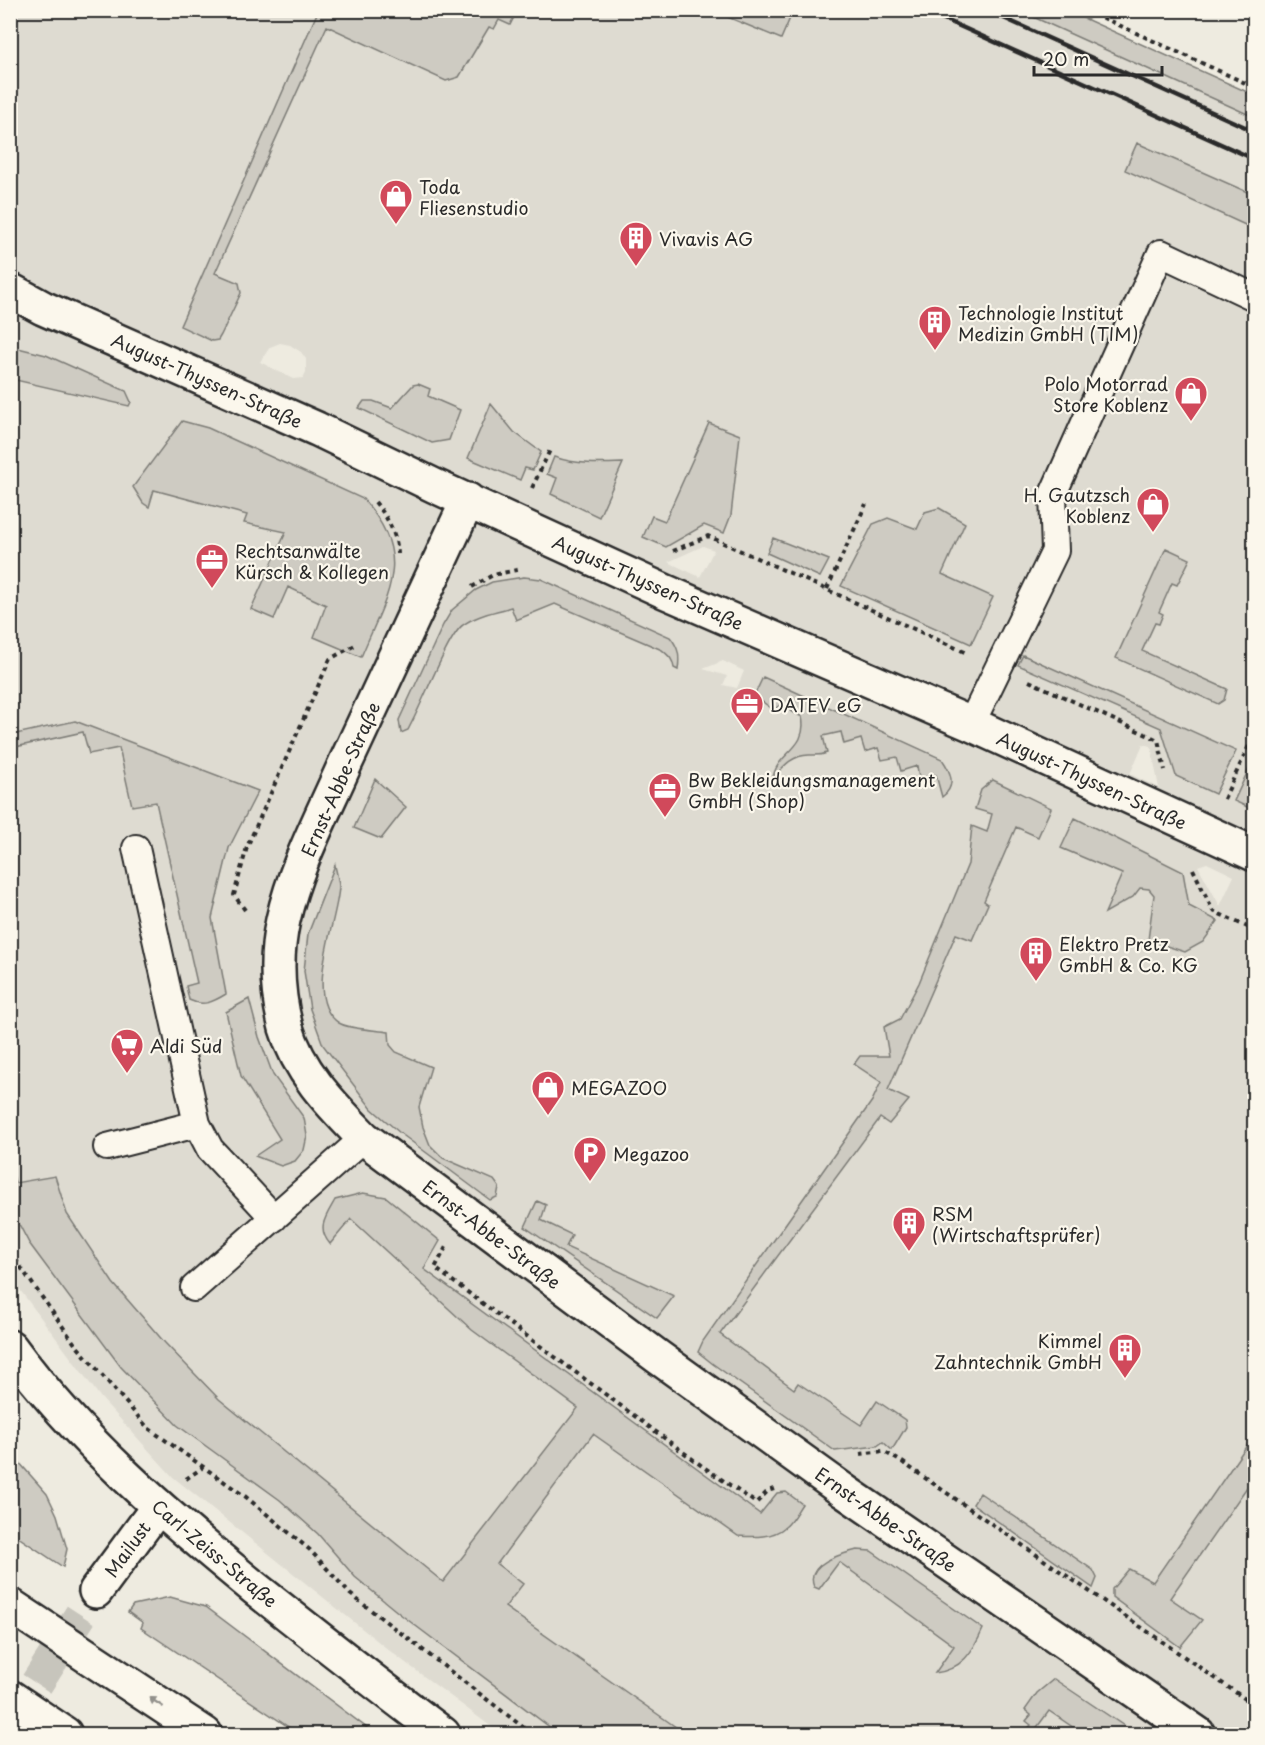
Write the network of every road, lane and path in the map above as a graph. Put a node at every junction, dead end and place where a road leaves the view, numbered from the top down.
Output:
1 (1086, 10) edge
2 (1254, 87) edge
3 (10, 290) edge
4 (1254, 297) edge
5 (10, 304) edge
6 (43, 308) junction
7 (551, 448) dead end
8 (529, 494) dead end
9 (372, 498) dead end
10 (468, 500) junction
11 (866, 504) dead end
12 (664, 555) dead end
13 (398, 561) dead end
14 (531, 570) dead end
15 (468, 589) dead end
16 (827, 589) junction
17 (359, 644) dead end
18 (998, 667) junction
19 (972, 724) junction
20 (1254, 735) edge
21 (1167, 774) dead end
22 (1220, 807) dead end
23 (136, 848) dead end
24 (1254, 854) edge
25 (1189, 861) dead end
26 (252, 919) dead end
27 (1254, 930) edge
28 (196, 1124) junction
29 (364, 1138) junction
30 (107, 1147) dead end
31 (274, 1218) junction
32 (450, 1238) dead end
33 (10, 1252) edge
34 (194, 1288) dead end
35 (10, 1347) edge
36 (853, 1456) dead end
37 (777, 1487) dead end
38 (158, 1507) junction
39 (96, 1591) tunnel mouth
40 (10, 1605) edge
41 (10, 1697) edge
42 (1254, 1705) edge
43 (65, 1734) edge
44 (205, 1734) edge
45 (443, 1734) edge
46 (532, 1734) edge
47 (1198, 1734) edge

1 - 2 path
3 - 6 main road, August-Thyssen-Straße
4 - 18 lane
5 - 6 main road, August-Thyssen-Straße
6 - 10 main road, August-Thyssen-Straße
7 - 8 path
9 - 13 path
10 - 19 main road, August-Thyssen-Straße
10 - 29 main road, Ernst-Abbe-Straße
11 - 16 path
12 - 16 path
14 - 15 path
16 - 18 path
17 - 26 path
18 - 19 lane
18 - 21 path
19 - 24 main road, August-Thyssen-Straße
20 - 22 path
23 - 28 lane
25 - 27 path
28 - 30 lane
28 - 31 lane
29 - 31 lane
29 - 47 main road, Ernst-Abbe-Straße
31 - 34 lane
32 - 37 path
33 - 46 path
35 - 38 main road, Carl-Zeiss-Straße
36 - 42 path
38 - 39 main road, Mailust
38 - 45 main road, Carl-Zeiss-Straße
44 -> 40 main road
41 - 43 main road

